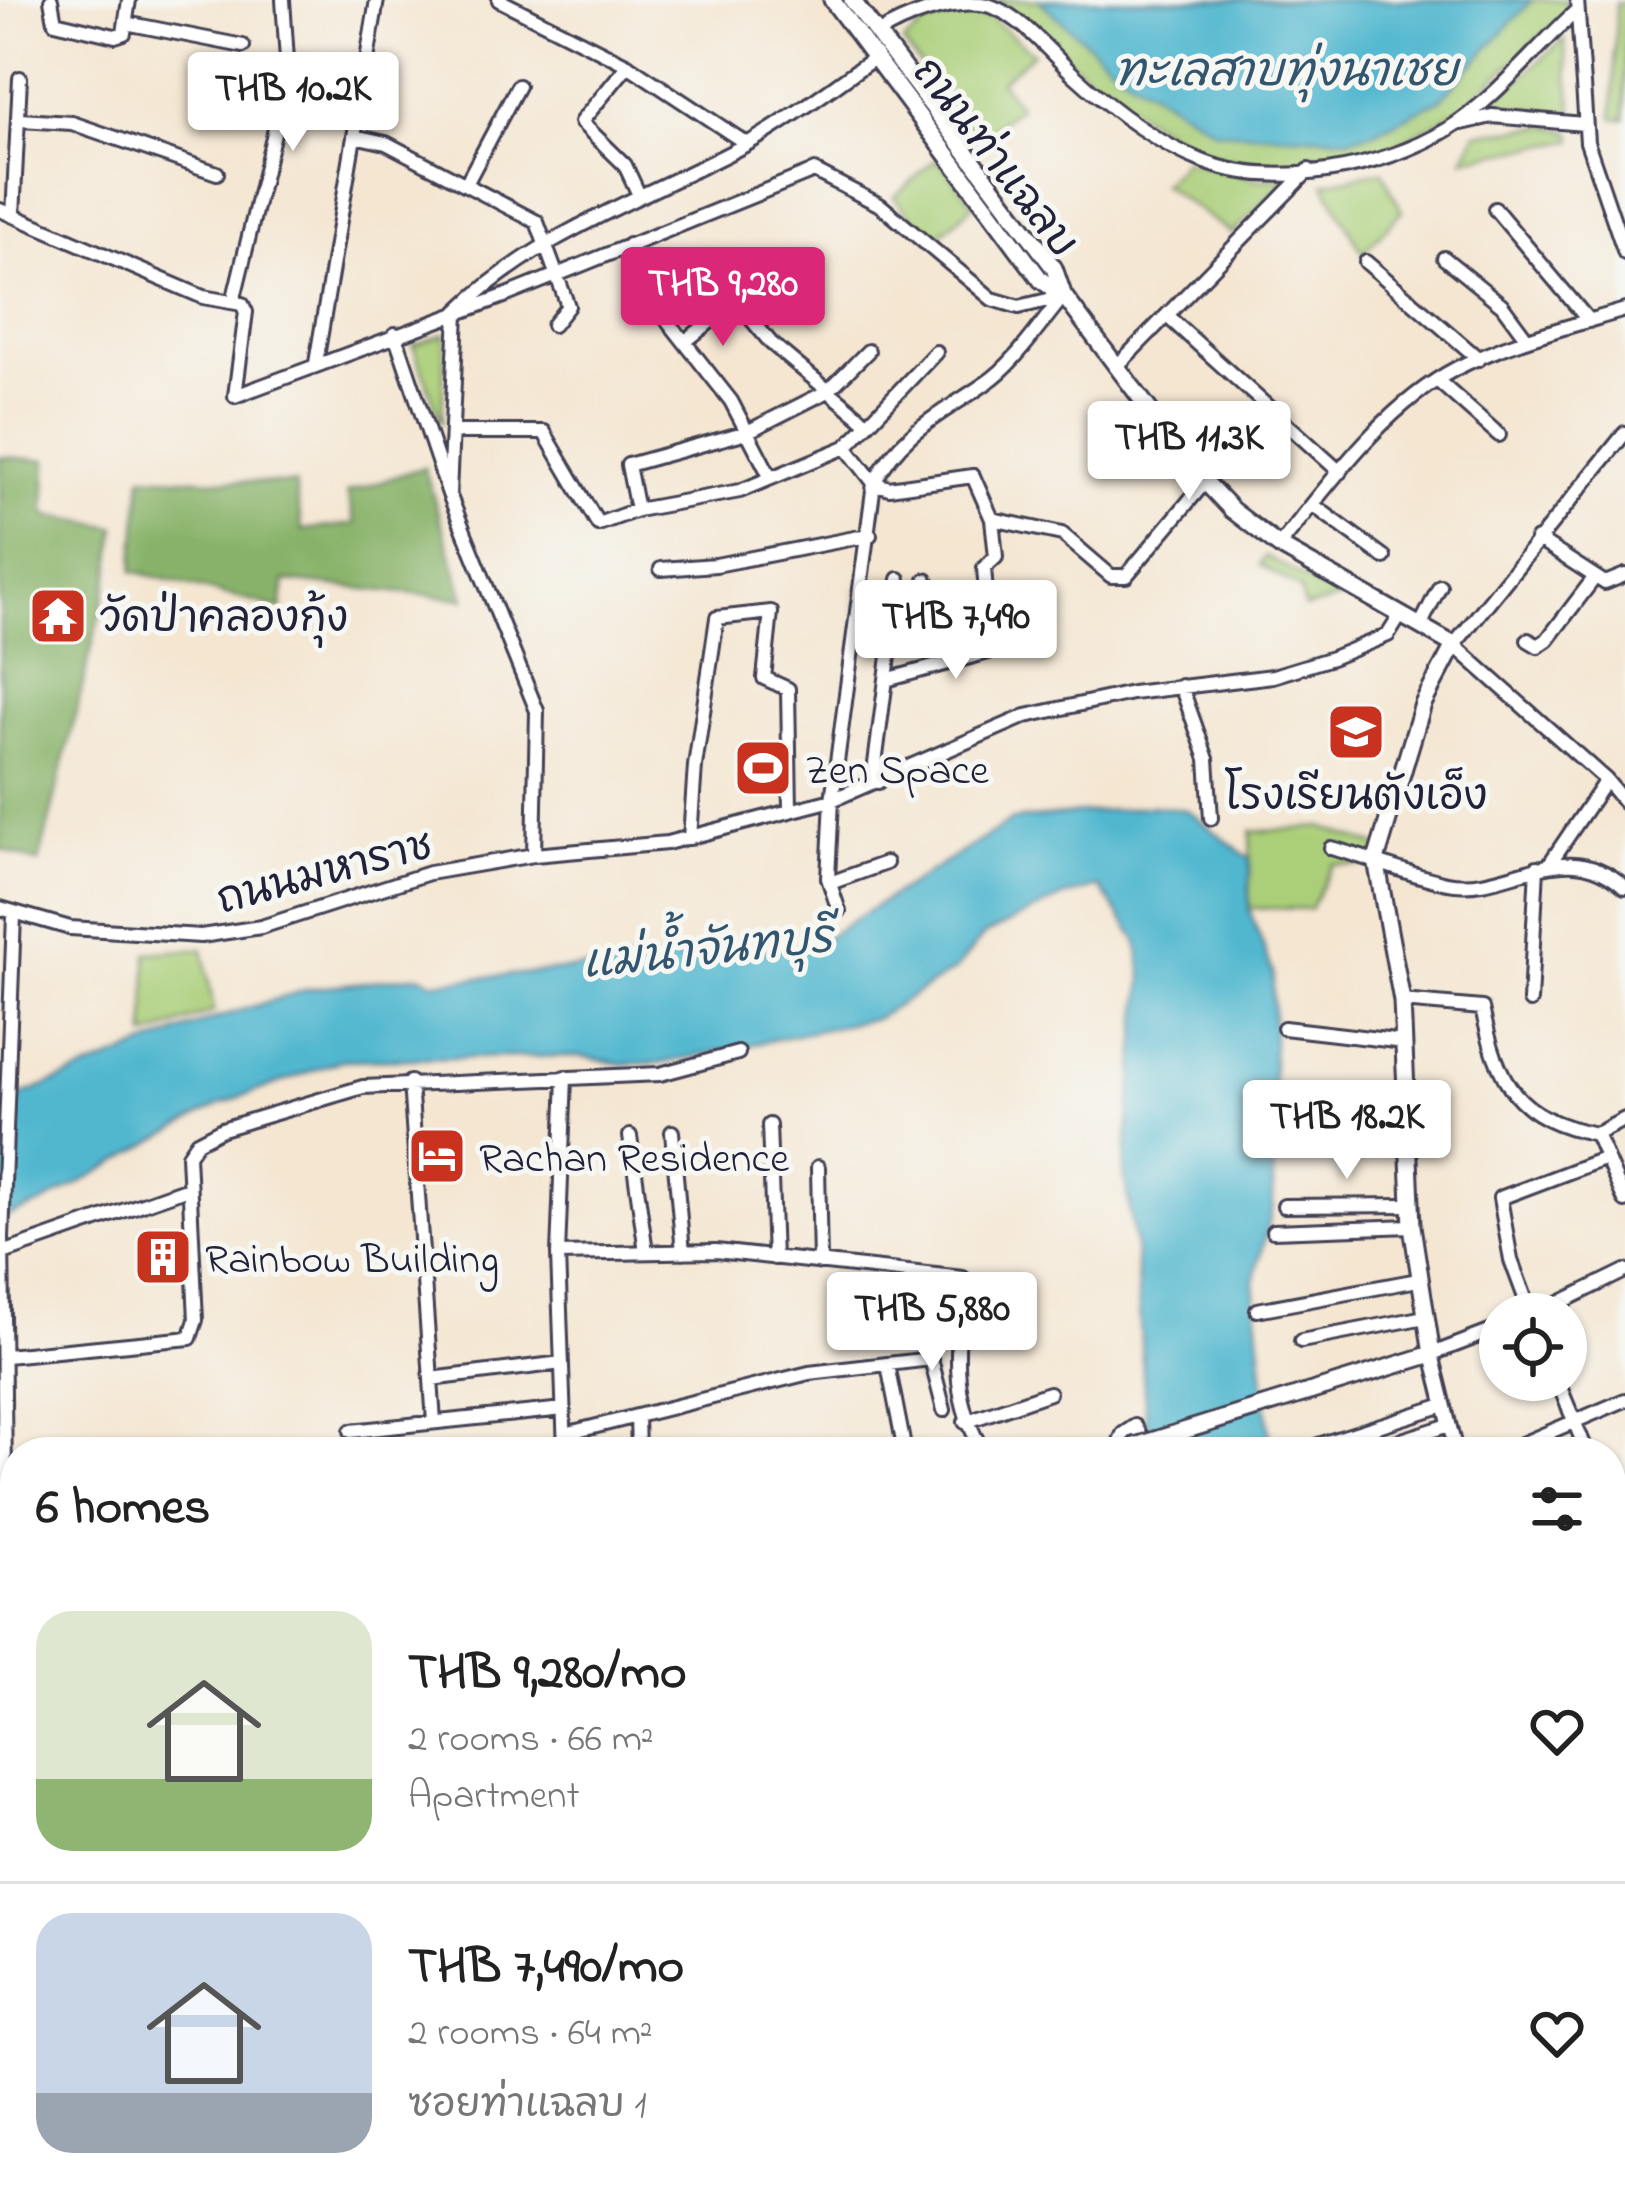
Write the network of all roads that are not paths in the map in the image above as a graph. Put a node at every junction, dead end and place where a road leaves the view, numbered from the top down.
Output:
1 (51, 0) edge
2 (129, 0) edge
3 (283, 0) edge
4 (377, 0) edge
5 (499, 0) edge
6 (832, 0) edge
7 (852, 0) edge
8 (1576, 6) edge
9 (126, 22) junction
10 (870, 38) junction
11 (243, 46) dead end
12 (876, 57) junction
13 (628, 65) junction
14 (20, 79) dead end
15 (518, 86) dead end
16 (20, 120) junction
17 (1584, 124) junction
18 (1450, 128) junction
19 (354, 136) junction
20 (747, 144) junction
21 (1310, 169) junction
22 (217, 173) dead end
23 (466, 184) junction
24 (639, 195) junction
25 (1495, 209) dead end
26 (7, 213) edge
27 (548, 243) junction
28 (628, 245) junction
29 (1625, 253) edge
30 (1444, 258) dead end
31 (1366, 262) dead end
32 (556, 275) junction
33 (1064, 296) junction
34 (233, 302) junction
35 (1625, 310) edge
36 (458, 312) junction
37 (1168, 316) junction
38 (1589, 321) junction
39 (553, 325) dead end
40 (395, 334) junction
41 (1527, 339) junction
42 (686, 340) junction
43 (868, 351) dead end
44 (936, 352) dead end
45 (1479, 359) junction
46 (316, 363) junction
47 (1117, 366) junction
48 (1438, 381) junction
49 (828, 391) junction
50 (867, 423) junction
51 (452, 432) junction
52 (747, 432) junction
53 (1625, 433) edge
54 (1499, 435) dead end
55 (846, 447) junction
56 (1340, 472) junction
57 (771, 478) junction
58 (1205, 482) junction
59 (874, 483) junction
60 (449, 494) junction
61 (1313, 505) junction
62 (637, 510) junction
63 (992, 519) junction
64 (870, 536) junction
65 (1538, 539) junction
66 (1280, 546) junction
67 (1384, 557) dead end
68 (661, 568) dead end
69 (1625, 574) edge
70 (1595, 577) junction
71 (899, 579) dead end
72 (926, 580) dead end
73 (1439, 586) dead end
74 (986, 593) dead end
75 (1400, 616) junction
76 (1420, 626) junction
77 (1528, 640) dead end
78 (1014, 645) dead end
79 (1454, 645) junction
80 (956, 658) junction
81 (886, 680) junction
82 (1181, 686) junction
83 (1606, 780) junction
84 (878, 782) junction
85 (832, 800) junction
86 (1625, 803) edge
87 (790, 810) junction
88 (1211, 818) dead end
89 (691, 838) junction
90 (1331, 848) dead end
91 (535, 855) junction
92 (1376, 860) junction
93 (886, 863) dead end
94 (1543, 865) junction
95 (830, 883) junction
96 (1625, 886) edge
97 (0, 908) edge
98 (839, 910) dead end
99 (14, 916) junction
100 (1402, 1001) junction
101 (1530, 1001) dead end
102 (1285, 1028) dead end
103 (1404, 1042) junction
104 (738, 1053) dead end
105 (566, 1077) junction
106 (410, 1082) junction
107 (1625, 1119) edge
108 (769, 1125) dead end
109 (672, 1132) dead end
110 (1596, 1135) junction
111 (630, 1136) dead end
112 (1296, 1144) dead end
113 (1408, 1147) junction
114 (1606, 1158) junction
115 (818, 1167) dead end
116 (188, 1189) junction
117 (1625, 1201) edge
118 (1410, 1205) junction
119 (1284, 1206) dead end
120 (1412, 1226) junction
121 (1273, 1231) dead end
122 (3, 1246) edge
123 (646, 1252) junction
124 (683, 1252) junction
125 (558, 1253) junction
126 (774, 1258) junction
127 (820, 1263) junction
128 (1625, 1271) edge
129 (1418, 1280) junction
130 (1525, 1293) edge
131 (1578, 1293) edge
132 (1258, 1310) dead end
133 (1425, 1316) junction
134 (1479, 1336) edge
135 (1301, 1341) dead end
136 (1432, 1354) junction
137 (6, 1356) junction
138 (562, 1363) junction
139 (888, 1365) junction
140 (430, 1378) junction
141 (3, 1394) edge
142 (1049, 1394) dead end
143 (1625, 1400) edge
144 (1566, 1401) edge
145 (1444, 1405) junction
146 (564, 1409) junction
147 (944, 1409) dead end
148 (637, 1416) junction
149 (964, 1422) junction
150 (434, 1423) junction
151 (1575, 1424) junction
152 (1449, 1425) junction
153 (351, 1431) dead end
154 (565, 1434) joint
155 (4, 1437) edge
156 (638, 1437) edge
157 (902, 1437) edge
158 (974, 1437) edge
159 (1123, 1437) edge
160 (1142, 1437) edge
161 (1163, 1437) edge
162 (1343, 1437) edge
163 (1411, 1437) edge
164 (1452, 1437) edge
165 (1542, 1437) edge
166 (1581, 1437) edge

1 - 9 street
2 - 9 street
3 - 34 street
4 - 19 street
5 - 13 street
6 - 10 main road, ถนนท่าแฉลบ
7 - 10 main road, ถนนท่าแฉลบ
8 - 17 street
8 - 18 street
9 - 11 street
10 - 12 main road, ถนนท่าแฉลบ
10 - 21 street
10 - 33 main road, ถนนท่าแฉลบ
12 - 20 street
12 - 33 main road, ถนนท่าแฉลบ
13 - 20 street
13 - 24 street
14 - 16 street
15 - 23 street
16 - 22 street
16 - 26 street
17 - 18 street
17 - 29 street
18 - 21 street
19 - 23 street
19 - 46 street
20 - 24 street
21 - 37 street
23 - 27 street
24 - 27 street
25 - 38 street
26 - 34 street
27 - 32 street
27 - 36 street
28 - 32 street
28 - 33 street
28 - 42 street
30 - 41 street
31 - 45 street
32 - 36 street
32 - 39 street
33 - 47 main road, ถนนท่าแฉลบ
33 - 59 street
34 - 46 street
35 - 38 street
36 - 40 street
36 - 51 street
37 - 47 street
37 - 56 street
38 - 41 street
40 - 46 street
40 - 60 street
41 - 45 street
42 - 49 street
42 - 52 street
43 - 49 street
44 - 50 street
45 - 48 street
47 - 58 main road, ถนนท่าแฉลบ
48 - 54 street
48 - 56 street
49 - 50 street
49 - 52 street
50 - 55 street
51 - 60 street
51 - 62 street
52 - 57 street
52 - 62 street
53 - 65 street
55 - 57 street
55 - 59 street
56 - 61 street
57 - 62 street
58 - 63 street
58 - 66 main road, ถนนท่าแฉลบ
59 - 63 street
59 - 64 street
60 - 91 street
61 - 66 street
61 - 67 street
63 - 74 street
64 - 68 street
64 - 85 street
65 - 70 street
65 - 79 street
66 - 75 main road, ถนนท่าแฉลบ
69 - 70 street
70 - 77 street
71 - 81 street
72 - 80 street
73 - 76 street
75 - 76 main road, ถนนท่าแฉลบ
75 - 82 street, ถนนมหาราช
76 - 79 main road, ถนนท่าแฉลบ
78 - 80 street
79 - 83 street
79 - 92 main road
80 - 81 street
81 - 84 street
82 - 84 street, ถนนมหาราช
82 - 88 street
83 - 86 street
83 - 94 street
84 - 85 street, ถนนมหาราช
85 - 87 street, ถนนมหาราช
85 - 95 street
87 - 89 street, ถนนมหาราช
87 - 89 street
89 - 91 street, ถนนมหาราช
90 - 92 street
91 - 99 street, ถนนมหาราช
92 - 94 street
92 - 100 main road
93 - 95 street
94 - 96 street
94 - 101 street
95 - 98 street
97 - 99 street, ถนนมหาราช
99 - 122 street
100 - 103 main road
100 - 110 street
102 - 103 street
103 - 113 main road
104 - 105 street
105 - 106 street
105 - 125 street
106 - 116 street
106 - 140 street
107 - 110 street
108 - 126 street
109 - 124 street
110 - 114 street
111 - 123 street
112 - 113 street
113 - 118 main road
114 - 117 street
114 - 130 street
115 - 127 street
116 - 122 street
116 - 137 street
118 - 119 street
118 - 120 main road
120 - 121 street
120 - 129 main road
122 - 137 street
123 - 124 street
123 - 125 street
124 - 126 street
125 - 138 street
126 - 127 street
127 - 149 street
128 - 131 street
129 - 132 street
129 - 133 main road
133 - 135 street
133 - 136 main road
134 - 136 street
136 - 145 street
136 - 161 main road, bridge
137 - 141 street
138 - 140 street
138 - 146 street
139 - 147 street
139 - 148 street
139 - 157 street
140 - 150 street
141 - 155 street
142 - 149 street
143 - 151 street
144 - 151 street
145 - 152 street
145 - 162 street
146 - 150 street
146 - 154 street
148 - 154 street
148 - 156 street
149 - 158 street
150 - 153 street
151 - 165 street
151 - 166 street
152 - 163 street
152 - 164 street
159 - 160 street

